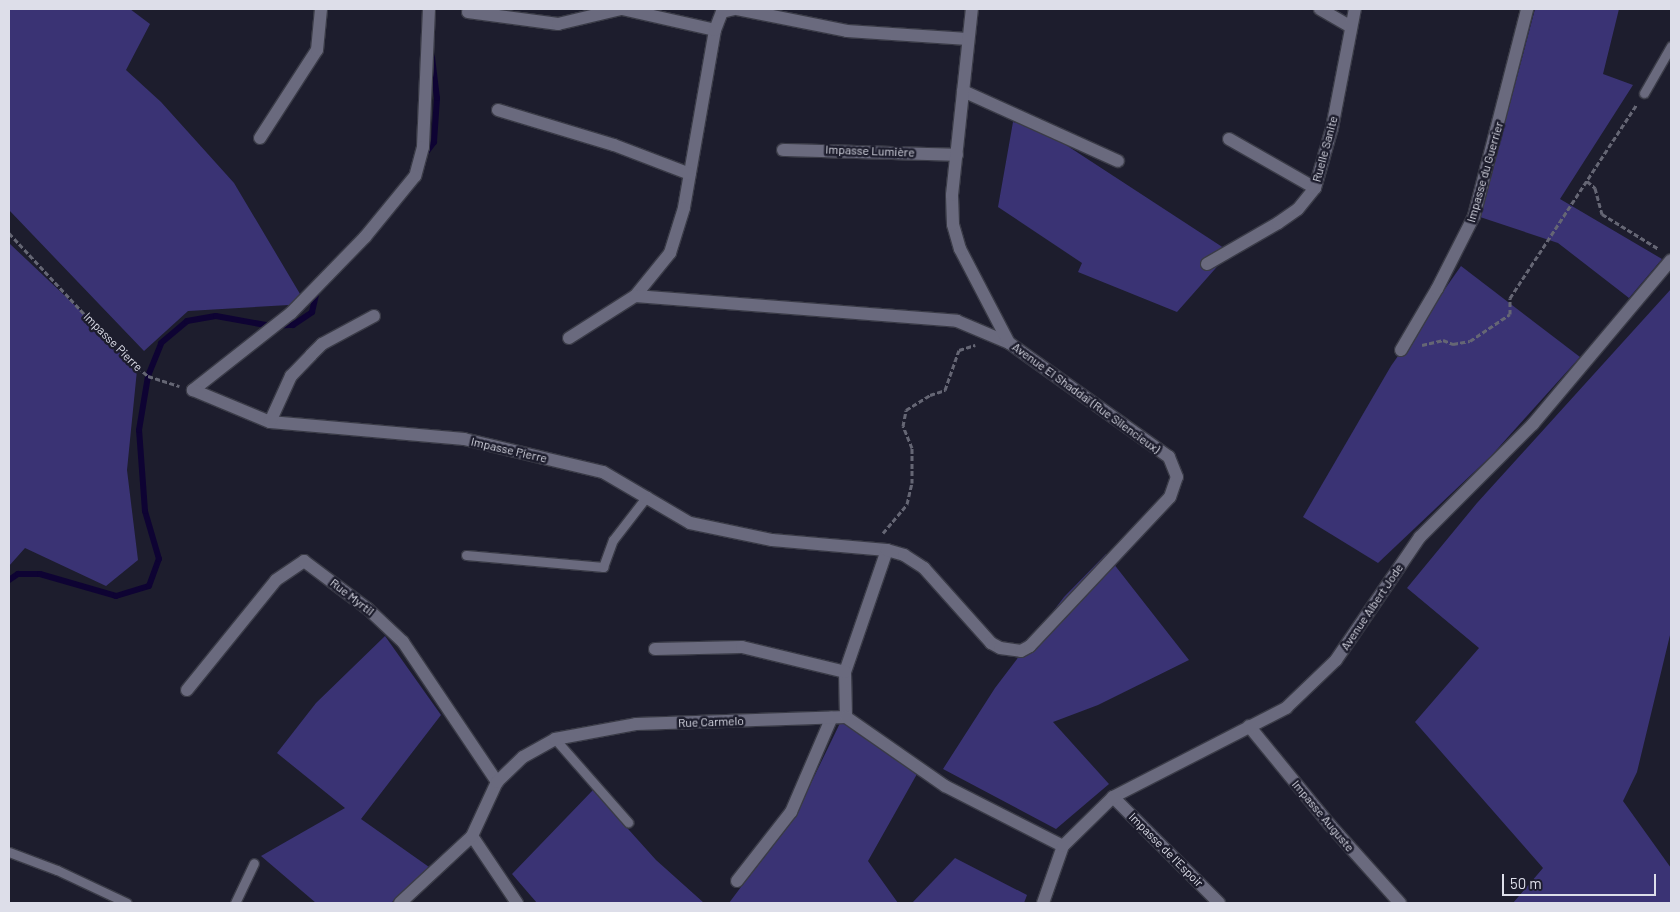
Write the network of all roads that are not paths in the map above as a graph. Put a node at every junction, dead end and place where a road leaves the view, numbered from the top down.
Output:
1 (321, 9) edge
2 (429, 9) edge
3 (621, 9) edge
4 (735, 9) edge
5 (972, 9) edge
6 (1320, 9) edge
7 (1355, 9) edge
8 (1527, 9) edge
9 (468, 12) dead end
10 (1350, 26) junction
11 (715, 30) junction
12 (968, 39) junction
13 (1671, 46) edge
14 (963, 91) junction
15 (1644, 92) road end
16 (498, 110) dead end
17 (260, 138) dead end
18 (1229, 139) dead end
19 (783, 150) dead end
20 (957, 155) junction
21 (1118, 161) dead end
22 (690, 174) junction
23 (1315, 188) junction
24 (1667, 256) edge
25 (1207, 264) dead end
26 (636, 296) junction
27 (374, 316) dead end
28 (569, 338) dead end
29 (1009, 343) junction
30 (1401, 350) road end
31 (270, 422) junction
32 (647, 496) junction
33 (887, 550) junction
34 (466, 555) dead end
35 (655, 649) dead end
36 (845, 672) junction
37 (187, 690) dead end
38 (846, 716) junction
39 (832, 717) junction
40 (1249, 726) junction
41 (554, 739) junction
42 (497, 782) junction
43 (1113, 797) junction
44 (628, 822) dead end
45 (472, 836) junction
46 (1063, 846) junction
47 (9, 852) edge
48 (254, 863) dead end
49 (737, 881) dead end
50 (127, 903) edge
51 (235, 903) edge
52 (400, 903) edge
53 (517, 903) edge
54 (1043, 903) edge
55 (1219, 903) edge
56 (1400, 903) edge

1 - 17 street
2 - 31 street, Impasse Pierre
3 - 9 street
3 - 11 street
4 - 11 street
4 - 12 street
5 - 12 street, Avenue El Shaddaï (Rue Silencieux)
6 - 10 street
7 - 10 street, Ruelle Sanite
8 - 30 street, Impasse du Guerrier
10 - 23 street, Ruelle Sanite
11 - 22 street
12 - 14 street, Avenue El Shaddaï (Rue Silencieux)
13 - 15 lane
14 - 20 street, Avenue El Shaddaï (Rue Silencieux)
14 - 21 street
16 - 22 street
18 - 23 street
19 - 20 street, Impasse Lumière
20 - 29 street, Avenue El Shaddaï (Rue Silencieux)
22 - 26 street
23 - 25 street, Ruelle Sanite
24 - 40 street, Avenue Albert Jode
26 - 28 street
26 - 29 street
27 - 31 street
29 - 33 street, Avenue El Shaddaï (Rue Silencieux)
31 - 32 street, Impasse Pierre
32 - 33 street, Impasse Pierre
32 - 34 lane
33 - 36 street
35 - 36 street
36 - 38 street
37 - 42 street, Rue Myrtil
38 - 39 street, Rue Carmelo
38 - 46 street
39 - 41 street, Rue Carmelo
39 - 49 street
40 - 43 street, Avenue Albert Jode
40 - 56 street, Impasse Auguste
41 - 42 street, Rue Carmelo
41 - 44 lane
42 - 45 street, Rue Carmelo
43 - 46 street, Avenue Albert Jode
43 - 55 street, Impasse de l'Espoir
45 - 52 street, Rue Carmelo
45 - 53 street
46 - 54 street, Avenue Albert Jode
47 - 50 lane
48 - 51 lane

